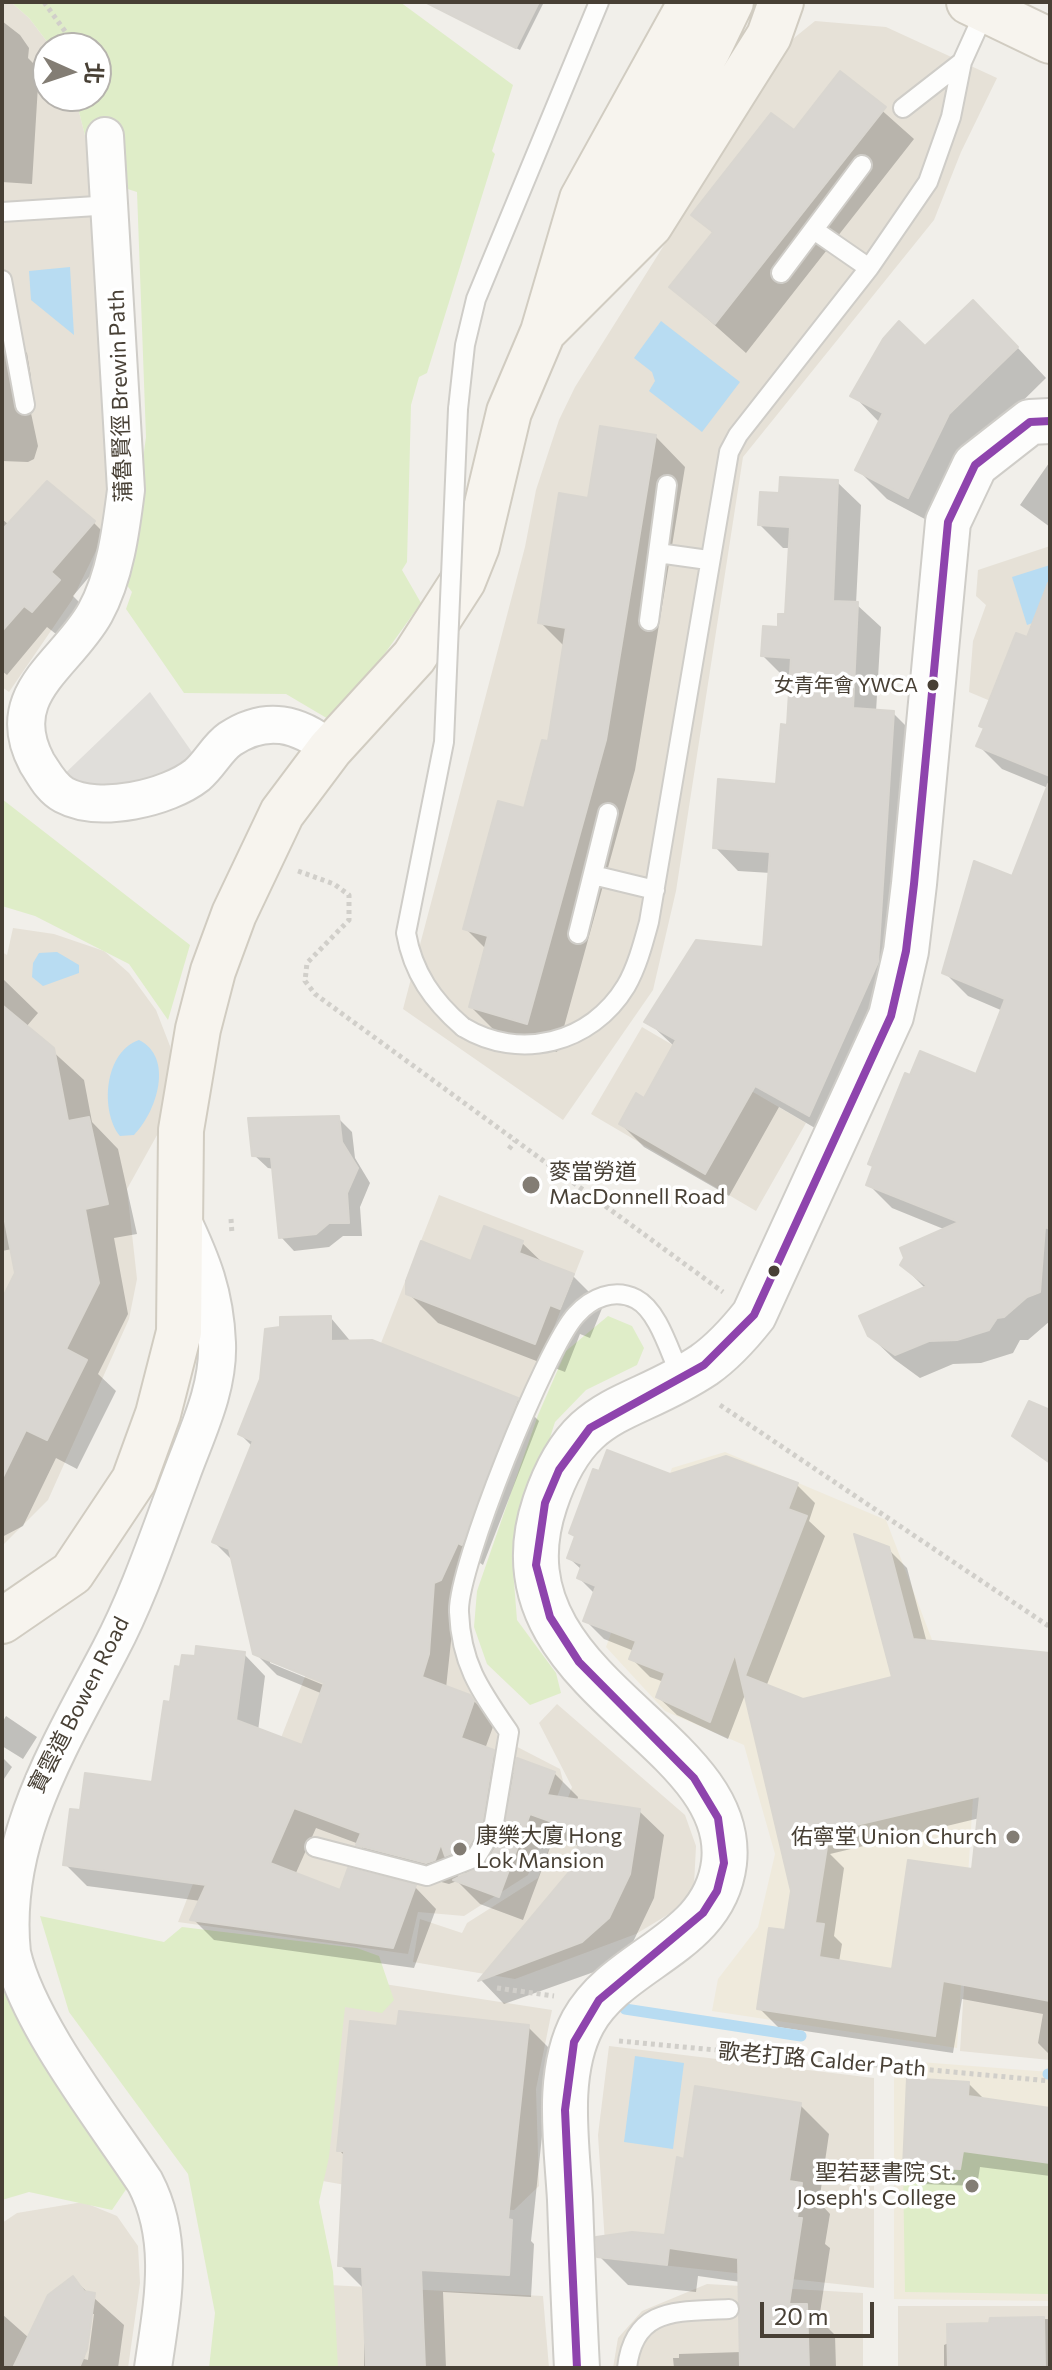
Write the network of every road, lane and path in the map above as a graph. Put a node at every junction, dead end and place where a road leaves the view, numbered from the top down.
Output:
1 (44, 2) edge
2 (599, 2) edge
3 (691, 2) edge
4 (731, 2) edge
5 (805, 2) edge
6 (978, 6) edge
7 (766, 13) edge
8 (66, 32) edge
9 (1050, 41) edge
10 (708, 50) junction
11 (962, 62) junction
12 (903, 108) dead end
13 (105, 136) dead end
14 (862, 165) dead end
15 (112, 205) junction
16 (2, 212) edge
17 (814, 230) junction
18 (869, 268) junction
19 (781, 273) dead end
20 (2, 280) edge
21 (543, 332) junction
22 (25, 405) dead end
23 (1050, 421) edge
24 (667, 485) dead end
25 (658, 553) junction
26 (708, 560) junction
27 (649, 621) dead end
28 (330, 749) junction
29 (608, 813) dead end
30 (297, 870) dead end
31 (593, 875) junction
32 (655, 890) junction
33 (578, 934) dead end
34 (515, 1141) junction
35 (509, 1149) dead end
36 (178, 1212) junction
37 (231, 1219) dead end
38 (232, 1235) dead end
39 (739, 1304) junction
40 (692, 1371) junction
41 (709, 1411) dead end
42 (2, 1621) edge
43 (1050, 1627) edge
44 (315, 1847) dead end
45 (497, 1988) dead end
46 (559, 1997) dead end
47 (610, 2041) dead end
48 (1050, 2081) edge
49 (729, 2309) dead end
50 (153, 2368) edge
51 (577, 2368) edge
52 (627, 2368) edge

1 - 8 path
2 - 32 lane, bridge
3 - 21 main road
4 - 10 main road
5 - 7 main road
6 - 9 main road
6 - 11 lane
7 - 10 main road
7 - 21 main road
10 - 21 main road
11 - 12 lane
11 - 18 lane
13 - 15 street, 蒲魯賢徑 Brewin Path
14 - 17 lane
15 - 16 lane
15 - 28 street, 蒲魯賢徑 Brewin Path
17 - 18 lane
17 - 19 lane
18 - 26 lane
20 - 22 lane
21 - 28 main road
23 - 39 street
24 - 25 lane
25 - 26 lane
25 - 27 lane
26 - 32 lane
28 - 36 main road
29 - 31 lane
30 - 34 path
31 - 32 lane
31 - 33 lane
34 - 35 path
34 - 39 path
36 - 42 main road
36 - 50 street, 寶雲道 Bowen Road
37 - 38 path
39 - 40 street
40 - 44 lane
40 - 51 street
41 - 43 path
45 - 46 path
47 - 48 path, 歌老打路 Calder Path
49 - 52 lane

